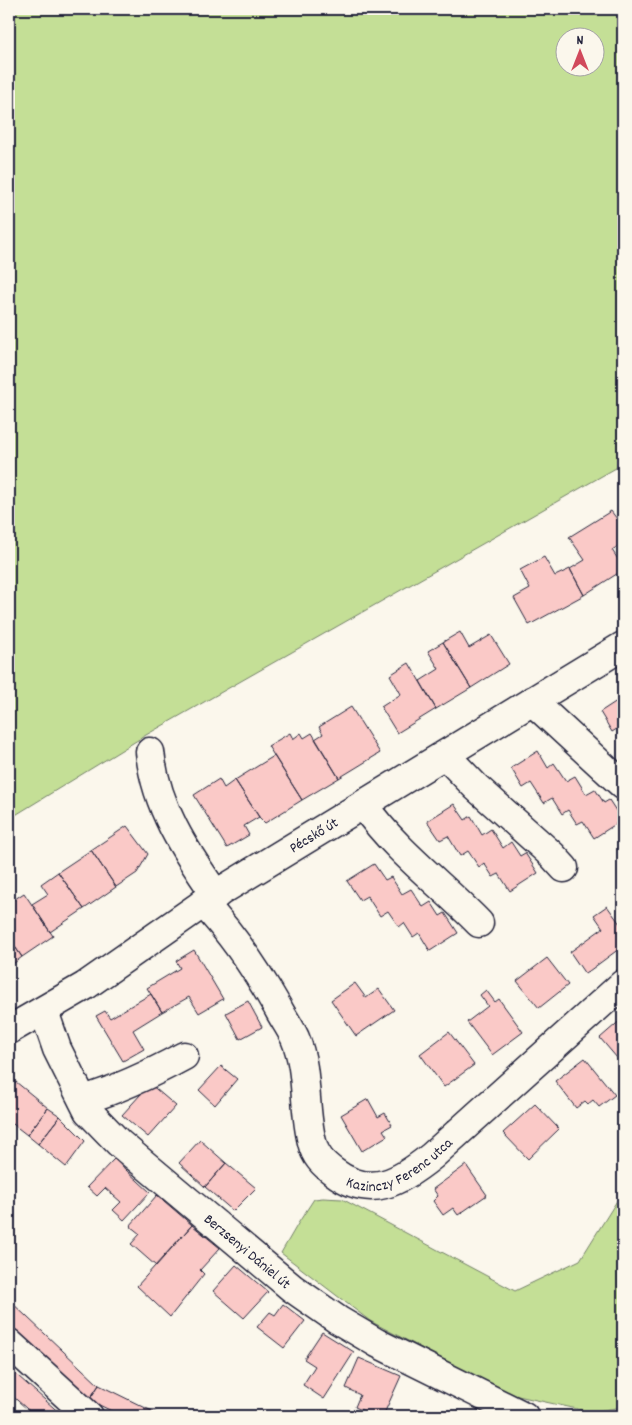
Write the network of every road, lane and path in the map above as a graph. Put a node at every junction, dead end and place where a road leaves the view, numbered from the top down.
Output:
1 (623, 646) edge
2 (532, 701) junction
3 (150, 752) dead end
4 (445, 755) junction
5 (623, 785) edge
6 (364, 806) junction
7 (564, 868) dead end
8 (210, 899) junction
9 (479, 923) dead end
10 (623, 984) edge
11 (44, 1011) junction
12 (9, 1030) edge
13 (184, 1056) dead end
14 (83, 1100) junction
15 (9, 1343) edge
16 (89, 1416) edge
17 (524, 1416) edge

1 - 2 street, Pécskő út
2 - 4 street, Pécskő út
2 - 5 street
3 - 8 street, Kazinczy Ferenc utca
4 - 6 street, Pécskő út
4 - 7 street
6 - 8 street, Pécskő út
6 - 9 street
8 - 10 street, Kazinczy Ferenc utca
8 - 11 street, Pécskő út
11 - 12 street, Pécskő út
11 - 14 street, Berzsenyi Dániel út
13 - 14 street
14 - 17 street, Berzsenyi Dániel út
15 - 16 street

